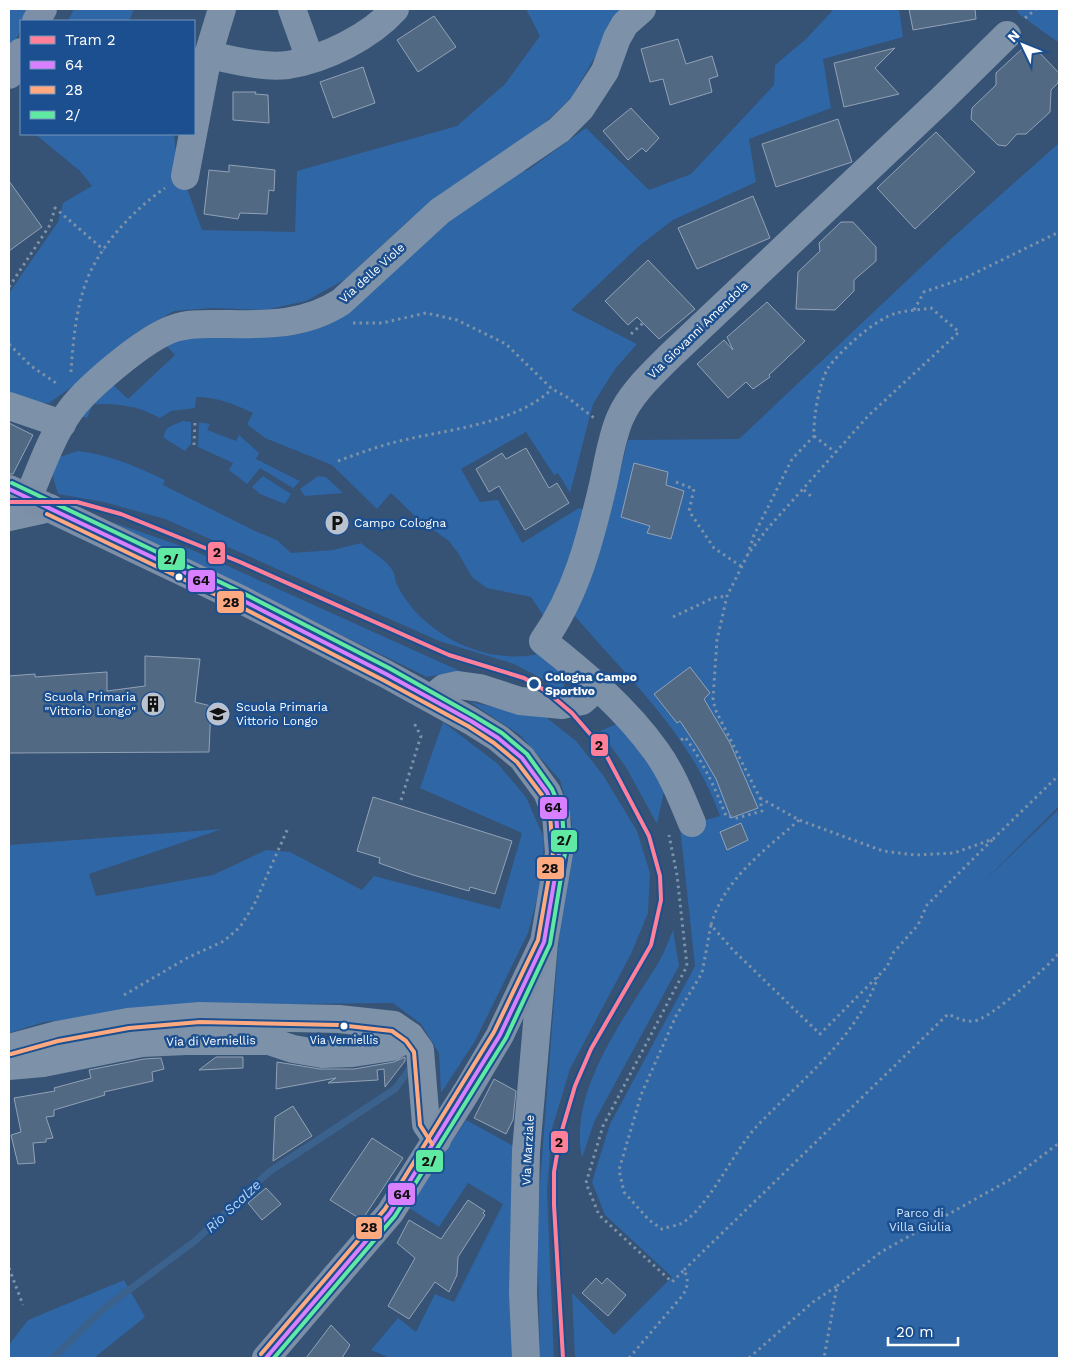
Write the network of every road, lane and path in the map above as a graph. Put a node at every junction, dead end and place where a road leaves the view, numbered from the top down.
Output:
1 (43, 9) edge
2 (222, 9) edge
3 (292, 9) edge
4 (395, 9) edge
5 (642, 9) edge
6 (37, 20) edge
7 (1007, 35) dead end
8 (20, 54) edge
9 (208, 56) junction
10 (310, 59) junction
11 (9, 75) edge
12 (195, 124) edge
13 (193, 135) edge
14 (185, 176) joint
15 (1059, 232) edge
16 (104, 250) junction
17 (9, 287) edge
18 (914, 310) junction
19 (326, 312) junction
20 (643, 323) dead end
21 (631, 334) dead end
22 (9, 344) edge
23 (71, 376) dead end
24 (63, 388) dead end
25 (552, 389) junction
26 (9, 406) edge
27 (195, 422) dead end
28 (62, 424) junction
29 (615, 433) junction
30 (814, 436) junction
31 (194, 445) dead end
32 (835, 452) junction
33 (338, 461) dead end
34 (676, 482) dead end
35 (804, 490) junction
36 (29, 498) edge
37 (813, 498) dead end
38 (9, 517) edge
39 (748, 554) junction
40 (742, 567) junction
41 (726, 596) junction
42 (673, 618) dead end
43 (598, 688) junction
44 (432, 698) junction
45 (414, 723) dead end
46 (681, 740) dead end
47 (1059, 775) edge
48 (760, 798) junction
49 (401, 800) dead end
50 (799, 820) junction
51 (680, 827) joint
52 (288, 828) dead end
53 (993, 839) junction
54 (711, 925) junction
55 (544, 942) junction
56 (1059, 953) edge
57 (187, 958) dead end
58 (878, 977) junction
59 (410, 1036) junction
60 (9, 1048) edge
61 (9, 1066) edge
62 (437, 1140) junction
63 (1059, 1143) edge
64 (9, 1268) edge
65 (684, 1270) junction
66 (837, 1286) junction
67 (23, 1305) dead end
68 (266, 1358) edge
69 (526, 1358) edge
70 (629, 1358) edge
71 (749, 1358) edge
72 (824, 1358) edge

1 - 6 main road
2 - 9 street
3 - 10 street
4 - 10 street
5 - 19 street, Via delle Viole
7 - 29 street, Via Giovanni Amendola
8 - 11 main road
9 - 10 street
9 - 12 street
13 - 14 street
14 - 16 path
15 - 18 path
16 - 17 path
16 - 23 path
18 - 30 path
18 - 32 path
19 - 25 path
19 - 28 street, Via delle Viole
20 - 21 path
22 - 24 path
25 - 29 path
25 - 33 path
26 - 28 street
27 - 31 path
28 - 36 street, Via delle Viole
29 - 43 street, Via Giovanni Amendola
30 - 32 path
30 - 39 path
32 - 35 path
34 - 40 path
35 - 37 path
35 - 39 path
36 - 38 street
36 - 44 main road
39 - 40 path
40 - 41 path
41 - 42 path
41 - 48 path
43 - 44 street
43 - 51 street, Via Giovanni Amendola
44 - 55 main road
45 - 49 path
46 - 48 path
47 - 53 path
48 - 50 path
50 - 53 path
50 - 54 path
51 - 65 path
52 - 57 path
53 - 58 path
54 - 58 path
54 - 58 path
55 - 62 main road
55 - 69 street, Via Marziale
56 - 65 path
59 - 60 street, Via di Verniellis
59 - 61 street, Via di Verniellis
59 - 62 street
62 - 68 main road
63 - 66 path
64 - 67 path
65 - 70 path
66 - 71 path
66 - 72 path

